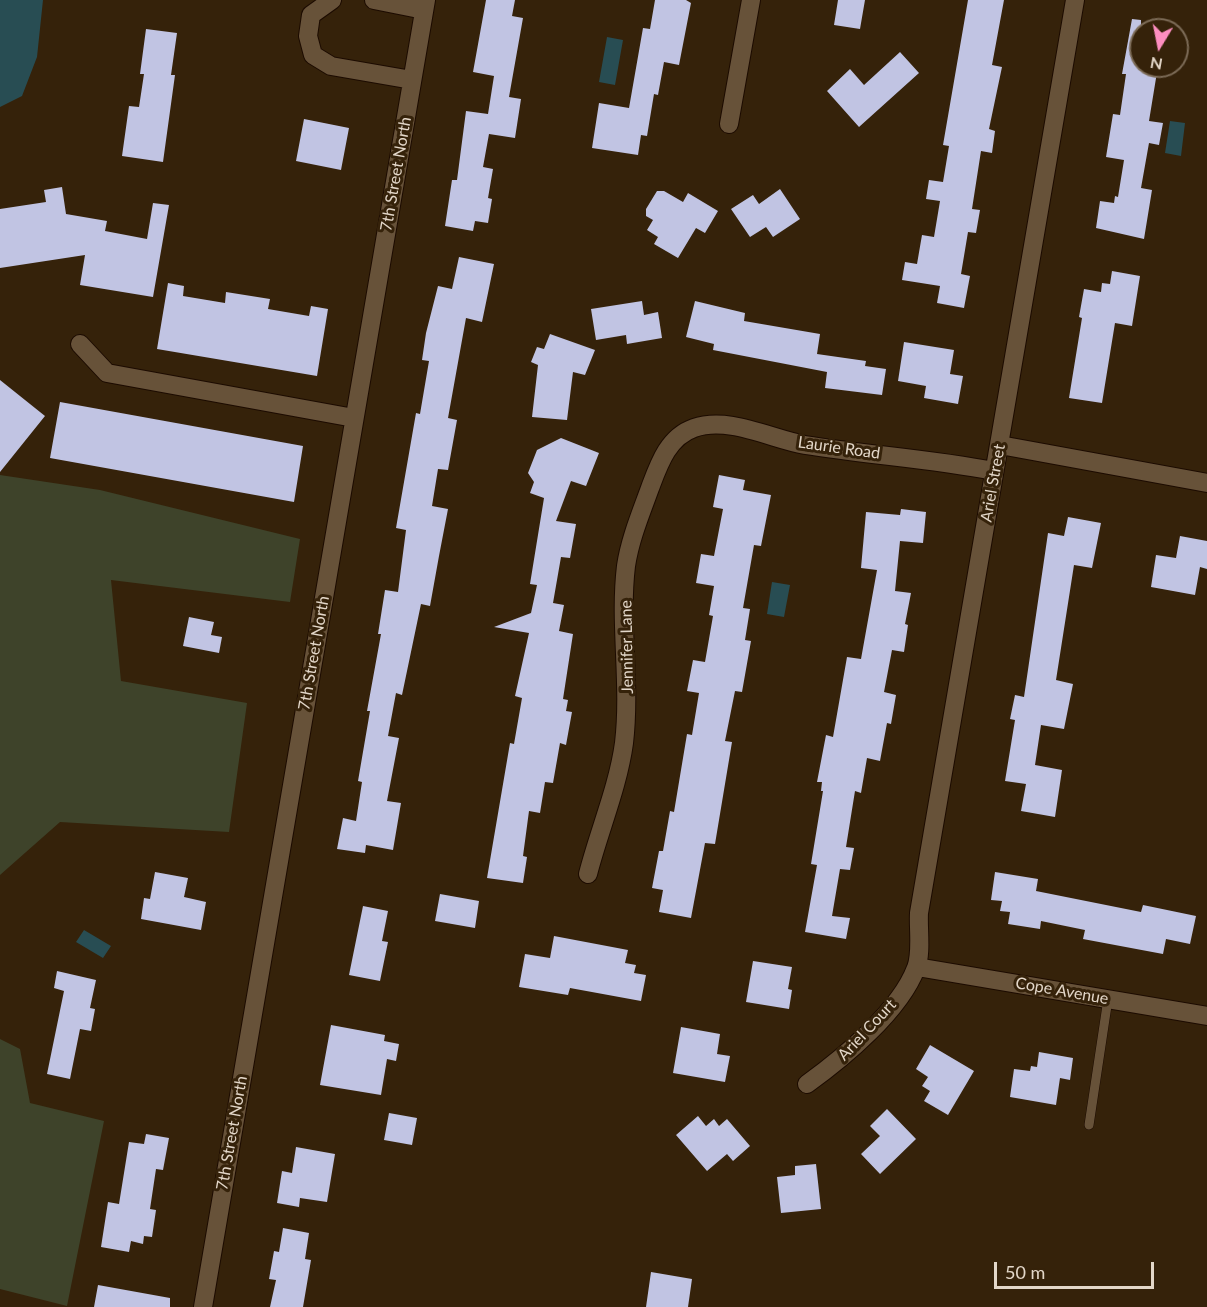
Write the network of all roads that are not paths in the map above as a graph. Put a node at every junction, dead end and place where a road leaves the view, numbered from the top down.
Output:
1 (332, 0) edge
2 (374, 0) edge
3 (751, 0) edge
4 (1075, 0) edge
5 (425, 5) edge
6 (412, 80) junction
7 (729, 124) dead end
8 (80, 344) dead end
9 (354, 418) junction
10 (686, 432) joint
11 (1000, 445) junction
12 (994, 471) junction
13 (1207, 483) edge
14 (588, 874) dead end
15 (917, 967) junction
16 (1108, 999) junction
17 (1207, 1016) edge
18 (807, 1084) dead end
19 (1089, 1125) dead end
20 (203, 1307) edge

1 - 6 street
2 - 5 street
3 - 7 street
4 - 11 street, Ariel Street
5 - 6 street, 7th Street North
6 - 9 street, 7th Street North
8 - 9 street
9 - 20 street, 7th Street North
10 - 12 street, Laurie Road
10 - 14 street, Jennifer Lane
11 - 12 street, Ariel Street
11 - 13 street
12 - 15 street, Ariel Street
15 - 16 street, Cope Avenue
15 - 18 street, Ariel Court
16 - 17 street, Cope Avenue
16 - 19 lane

